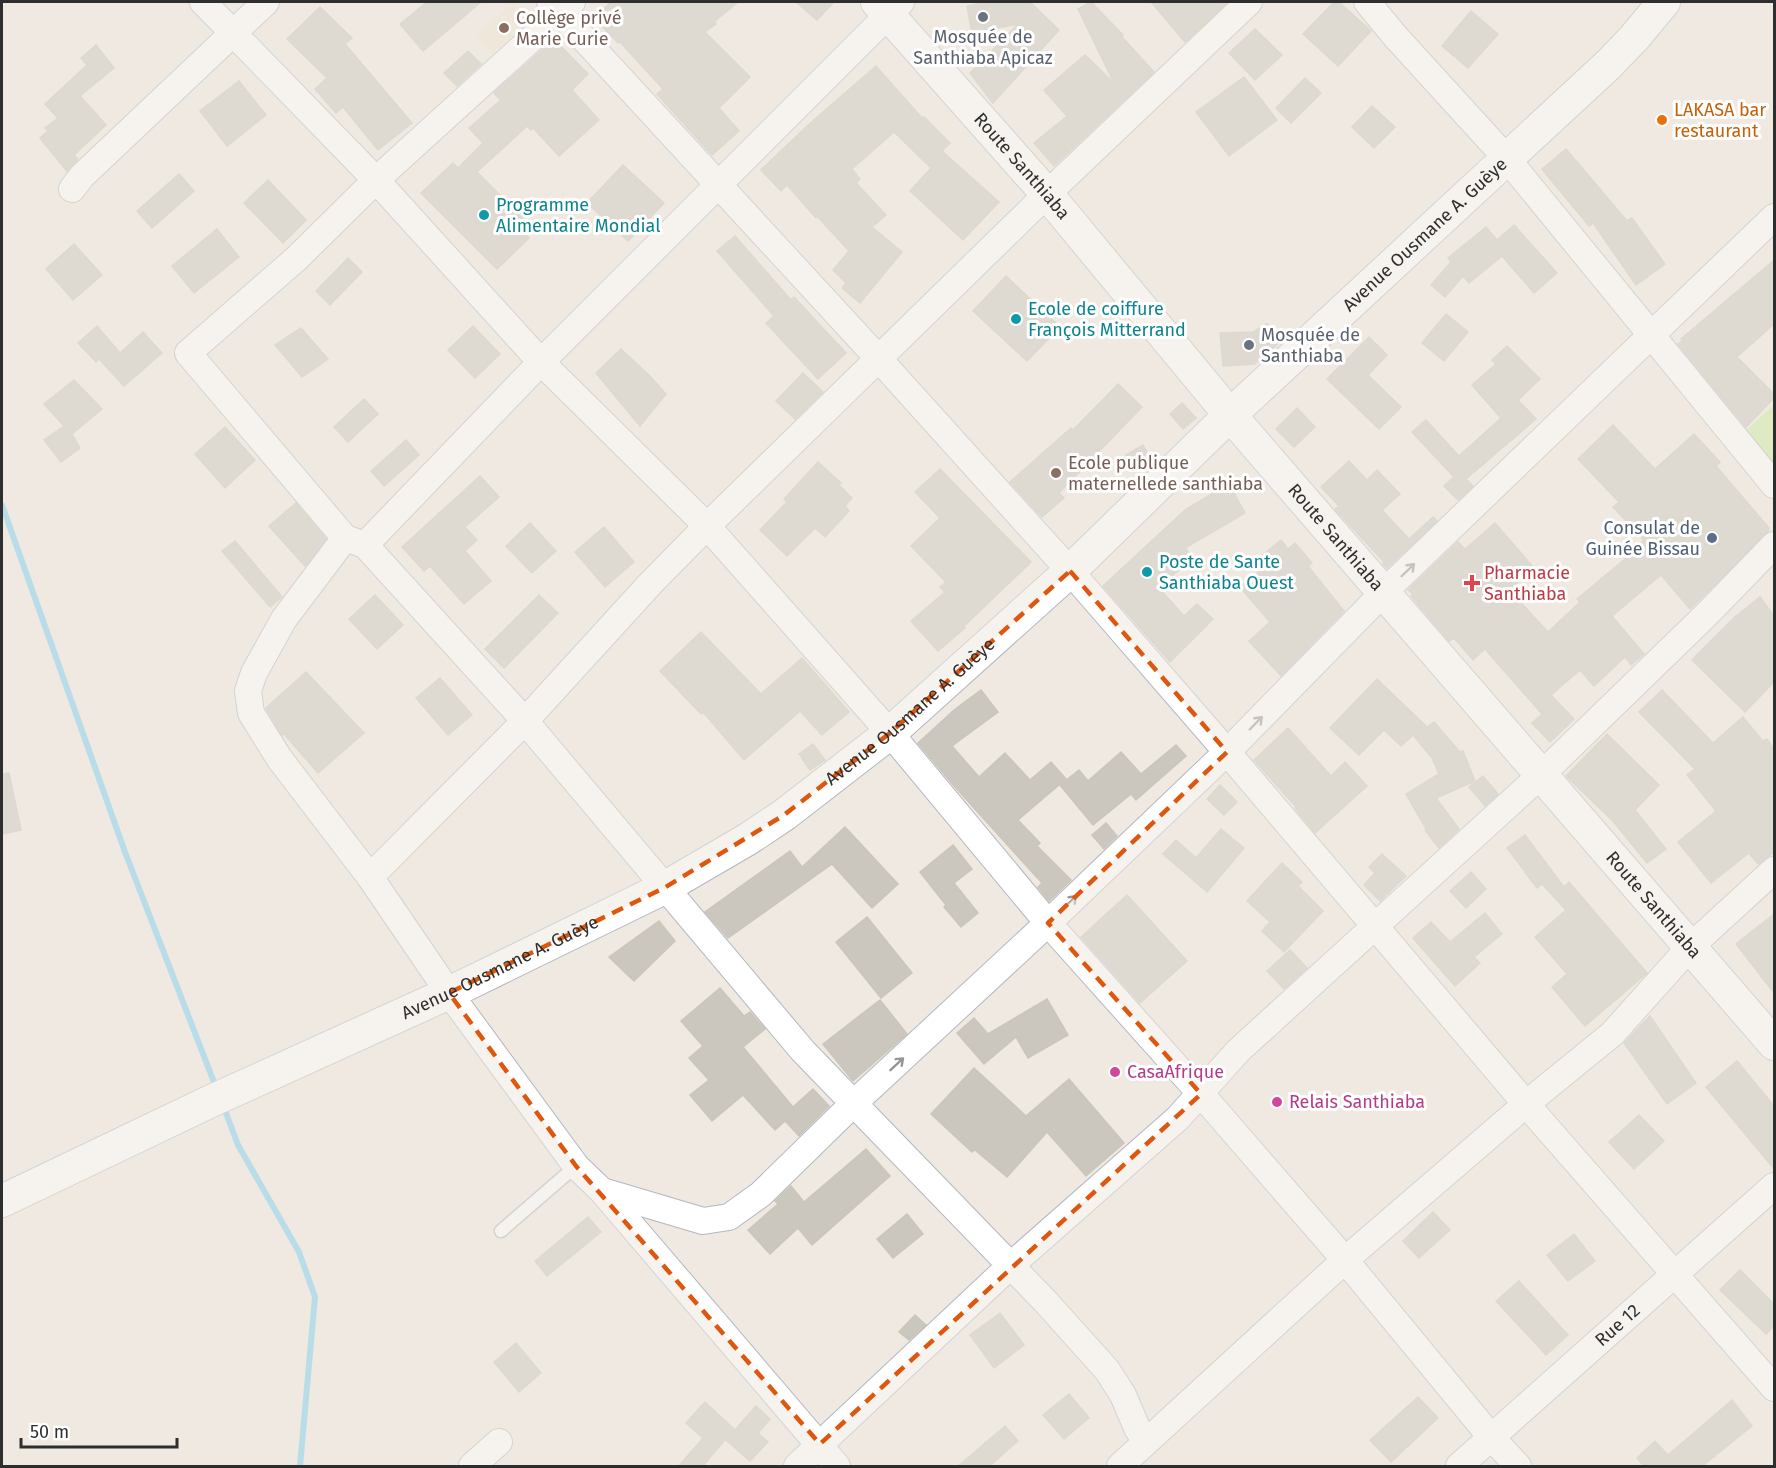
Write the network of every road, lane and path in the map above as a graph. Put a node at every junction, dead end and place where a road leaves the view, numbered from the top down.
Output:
1 (203, 2) edge
2 (266, 2) edge
3 (1249, 2) edge
4 (1367, 2) edge
5 (1664, 2) edge
6 (561, 5) edge
7 (889, 6) edge
8 (233, 34) junction
9 (1508, 160) junction
10 (376, 180) junction
11 (719, 186) junction
12 (72, 189) dead end
13 (1047, 194) junction
14 (1774, 217) edge
15 (1651, 337) junction
16 (878, 358) junction
17 (541, 362) junction
18 (1230, 415) junction
19 (1774, 485) edge
20 (707, 526) junction
21 (355, 541) junction
22 (1774, 545) edge
23 (1070, 571) junction
24 (1383, 593) junction
25 (525, 721) junction
26 (890, 733) junction
27 (1227, 752) junction
28 (1542, 774) junction
29 (1774, 870) edge
30 (370, 877) junction
31 (664, 888) junction
32 (1048, 923) junction
33 (1375, 927) junction
34 (1690, 946) junction
35 (449, 993) junction
36 (1774, 1044) edge
37 (1201, 1094) junction
38 (854, 1103) junction
39 (1526, 1104) junction
40 (576, 1166) junction
41 (1774, 1186) edge
42 (602, 1191) junction
43 (2, 1201) edge
44 (501, 1231) dead end
45 (1345, 1260) junction
46 (1010, 1266) junction
47 (1676, 1274) junction
48 (1774, 1389) edge
49 (1491, 1437) junction
50 (499, 1442) dead end
51 (1146, 1442) junction
52 (820, 1444) junction
53 (472, 1467) edge
54 (797, 1467) edge
55 (837, 1467) edge
56 (1119, 1467) edge
57 (1459, 1467) edge
58 (1518, 1467) edge

1 - 8 street
2 - 8 street
3 - 13 street
4 - 9 street
5 - 9 street, Avenue Ousmane A. Guèye
6 - 10 street
6 - 11 street
7 - 11 street
7 - 13 street, Route Santhiaba
8 - 10 street
8 - 12 street
9 - 15 street
9 - 18 street, Avenue Ousmane A. Guèye
10 - 17 street
10 - 21 street
11 - 16 street
11 - 17 street
13 - 16 street
13 - 18 street, Route Santhiaba
14 - 15 street
15 - 19 street
24 -> 15 street
16 - 20 street
16 - 23 street
17 - 20 street
17 - 21 street
18 - 23 street, Avenue Ousmane A. Guèye
18 - 24 street, Route Santhiaba
20 - 25 street
20 - 26 street
21 - 25 street
21 - 30 street
22 - 28 street
23 - 26 street, Avenue Ousmane A. Guèye
23 - 27 street
27 -> 24 street
24 - 28 street, Route Santhiaba
25 - 30 street
25 - 31 street
26 - 31 street, Avenue Ousmane A. Guèye
26 - 32 street
32 -> 27 street
27 - 33 street
28 - 33 street
28 - 34 street, Route Santhiaba
29 - 34 street
30 - 35 street
31 - 35 street, Avenue Ousmane A. Guèye
31 - 38 street
32 - 37 street
38 -> 32 street
33 - 37 street
33 - 39 street
34 - 36 street, Route Santhiaba
34 - 39 street
35 - 40 street
35 - 43 street, Avenue Ousmane A. Guèye
37 - 45 street
37 - 46 street
38 - 42 street
38 - 46 street
39 - 45 street
39 - 47 street
40 - 42 street
40 - 44 lane
41 - 47 street, Rue 12
42 - 52 street
45 - 49 street
45 - 51 street
46 - 51 street
46 - 52 street
47 - 48 street
47 - 49 street, Rue 12
49 - 57 street, Rue 12
49 - 58 street
50 - 53 street
51 - 56 street
52 - 54 street
52 - 55 street

